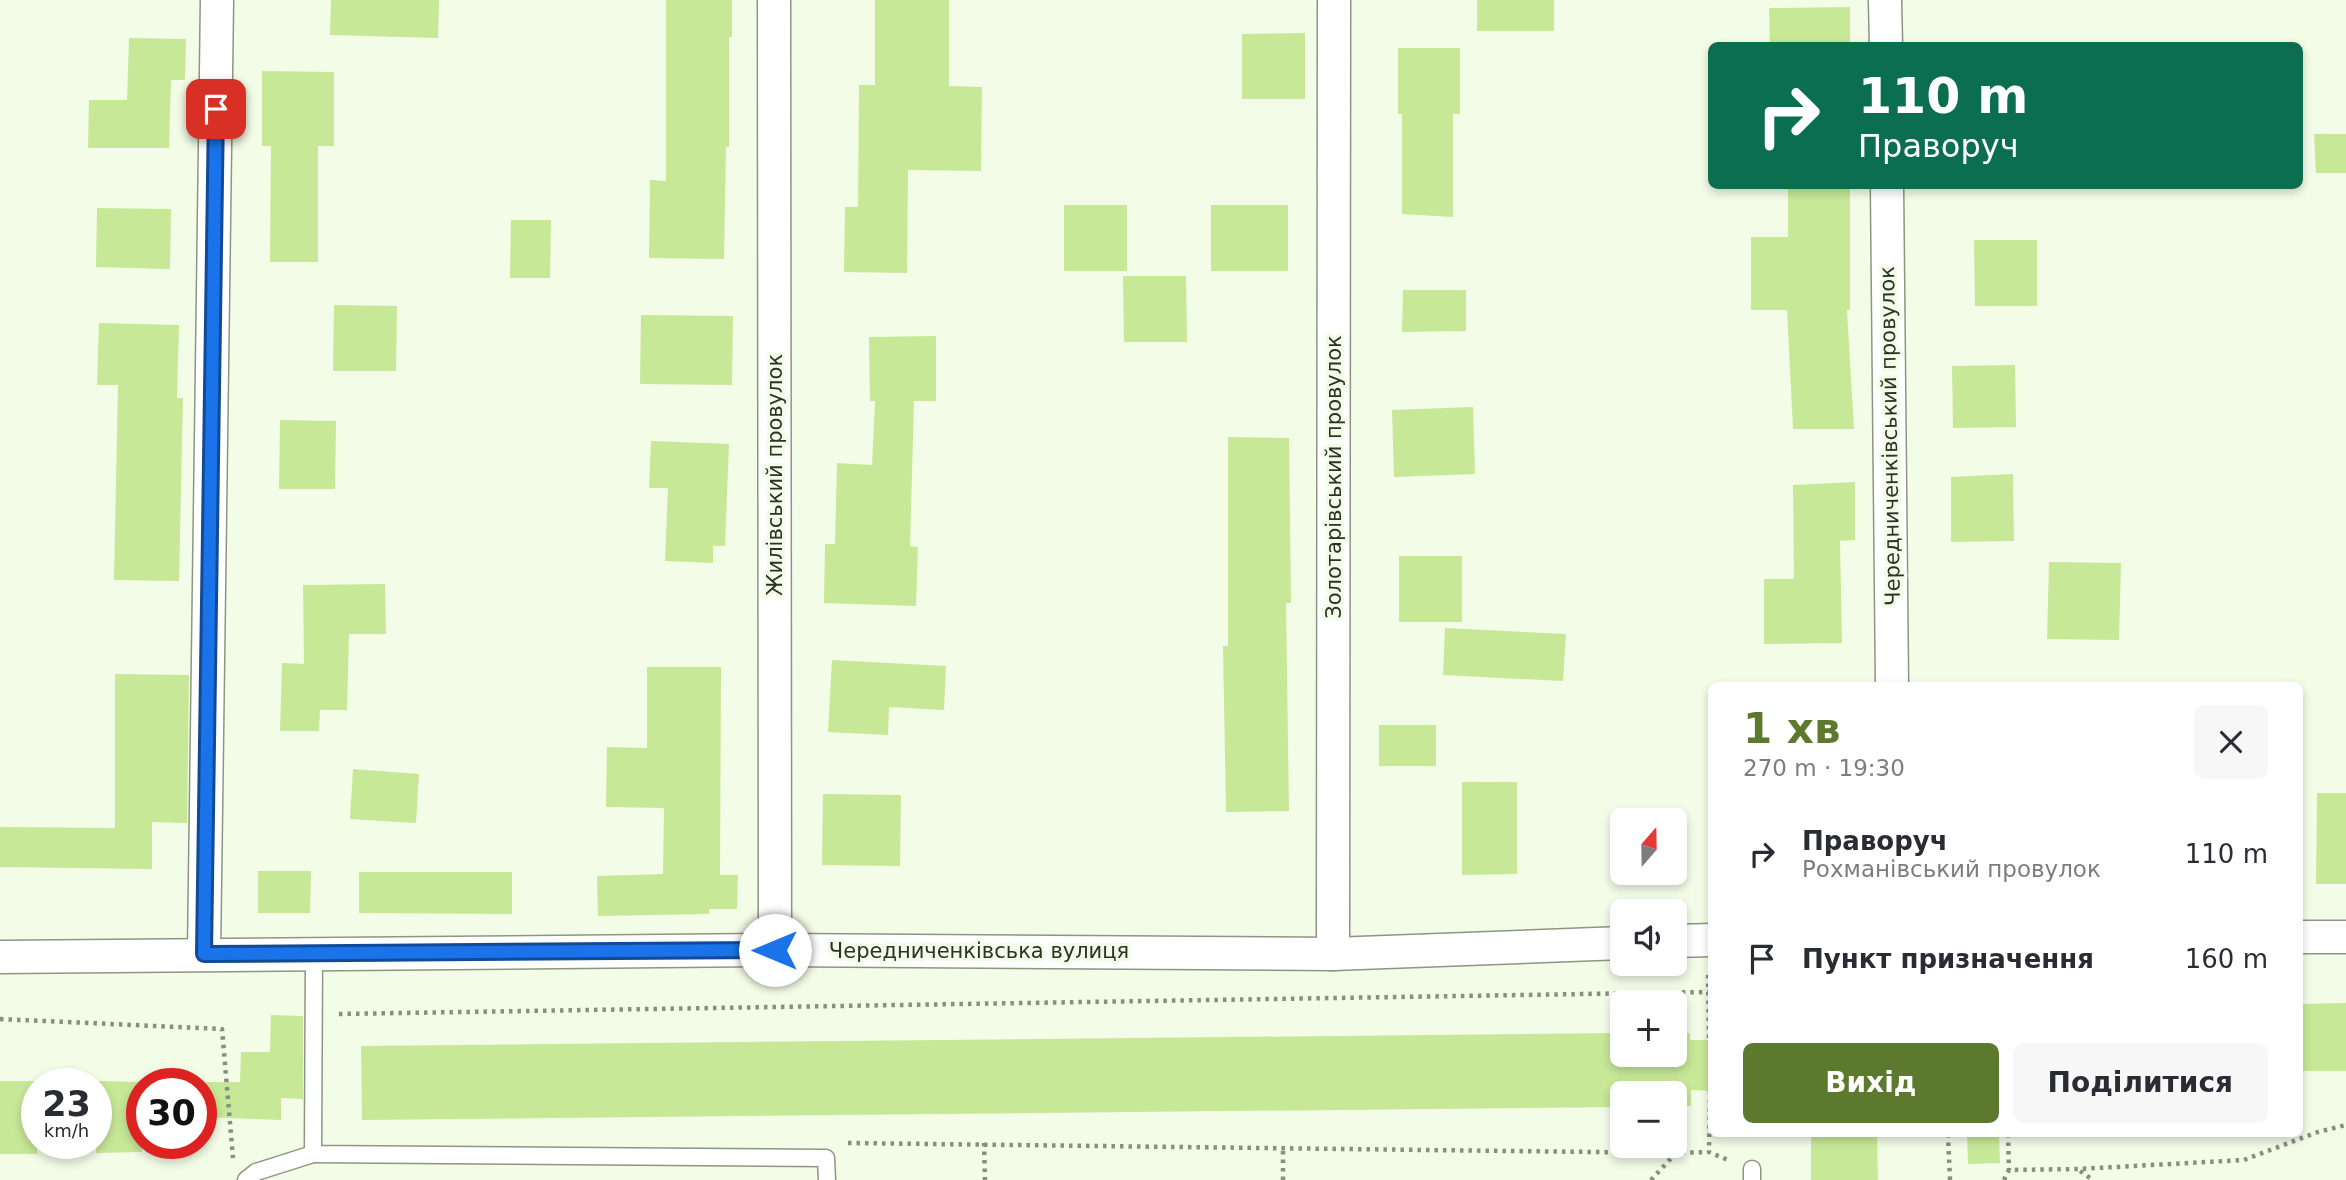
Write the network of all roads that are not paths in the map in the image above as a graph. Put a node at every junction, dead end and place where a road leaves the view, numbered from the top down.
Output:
1 (217, 0) edge
2 (774, 0) edge
3 (1334, 0) edge
4 (1885, 0) edge
5 (1886, 42) edge
6 (1887, 189) edge
7 (1892, 682) edge
8 (2303, 937) edge
9 (2346, 937) edge
10 (1708, 940) edge
11 (1687, 941) edge
12 (1610, 943) edge
13 (775, 950) junction
14 (314, 953) junction
15 (204, 954) junction
16 (1333, 954) junction
17 (0, 957) edge
18 (313, 1154) junction
19 (246, 1180) edge
20 (827, 1180) edge

1 - 15 street
2 - 13 street, Жилівський провулок
3 - 16 street, Золотарівський провулок
4 - 5 street
6 - 7 street, Чередниченківський провулок
8 - 9 street
10 - 11 street
12 - 16 street, Чередниченківська вулиця
13 - 14 street, Чередниченківська вулиця
13 - 16 street, Чередниченківська вулиця
14 - 15 street, Чередниченківська вулиця
14 - 18 lane
15 - 17 street, Чередниченківська вулиця
18 - 19 lane
18 - 20 lane

